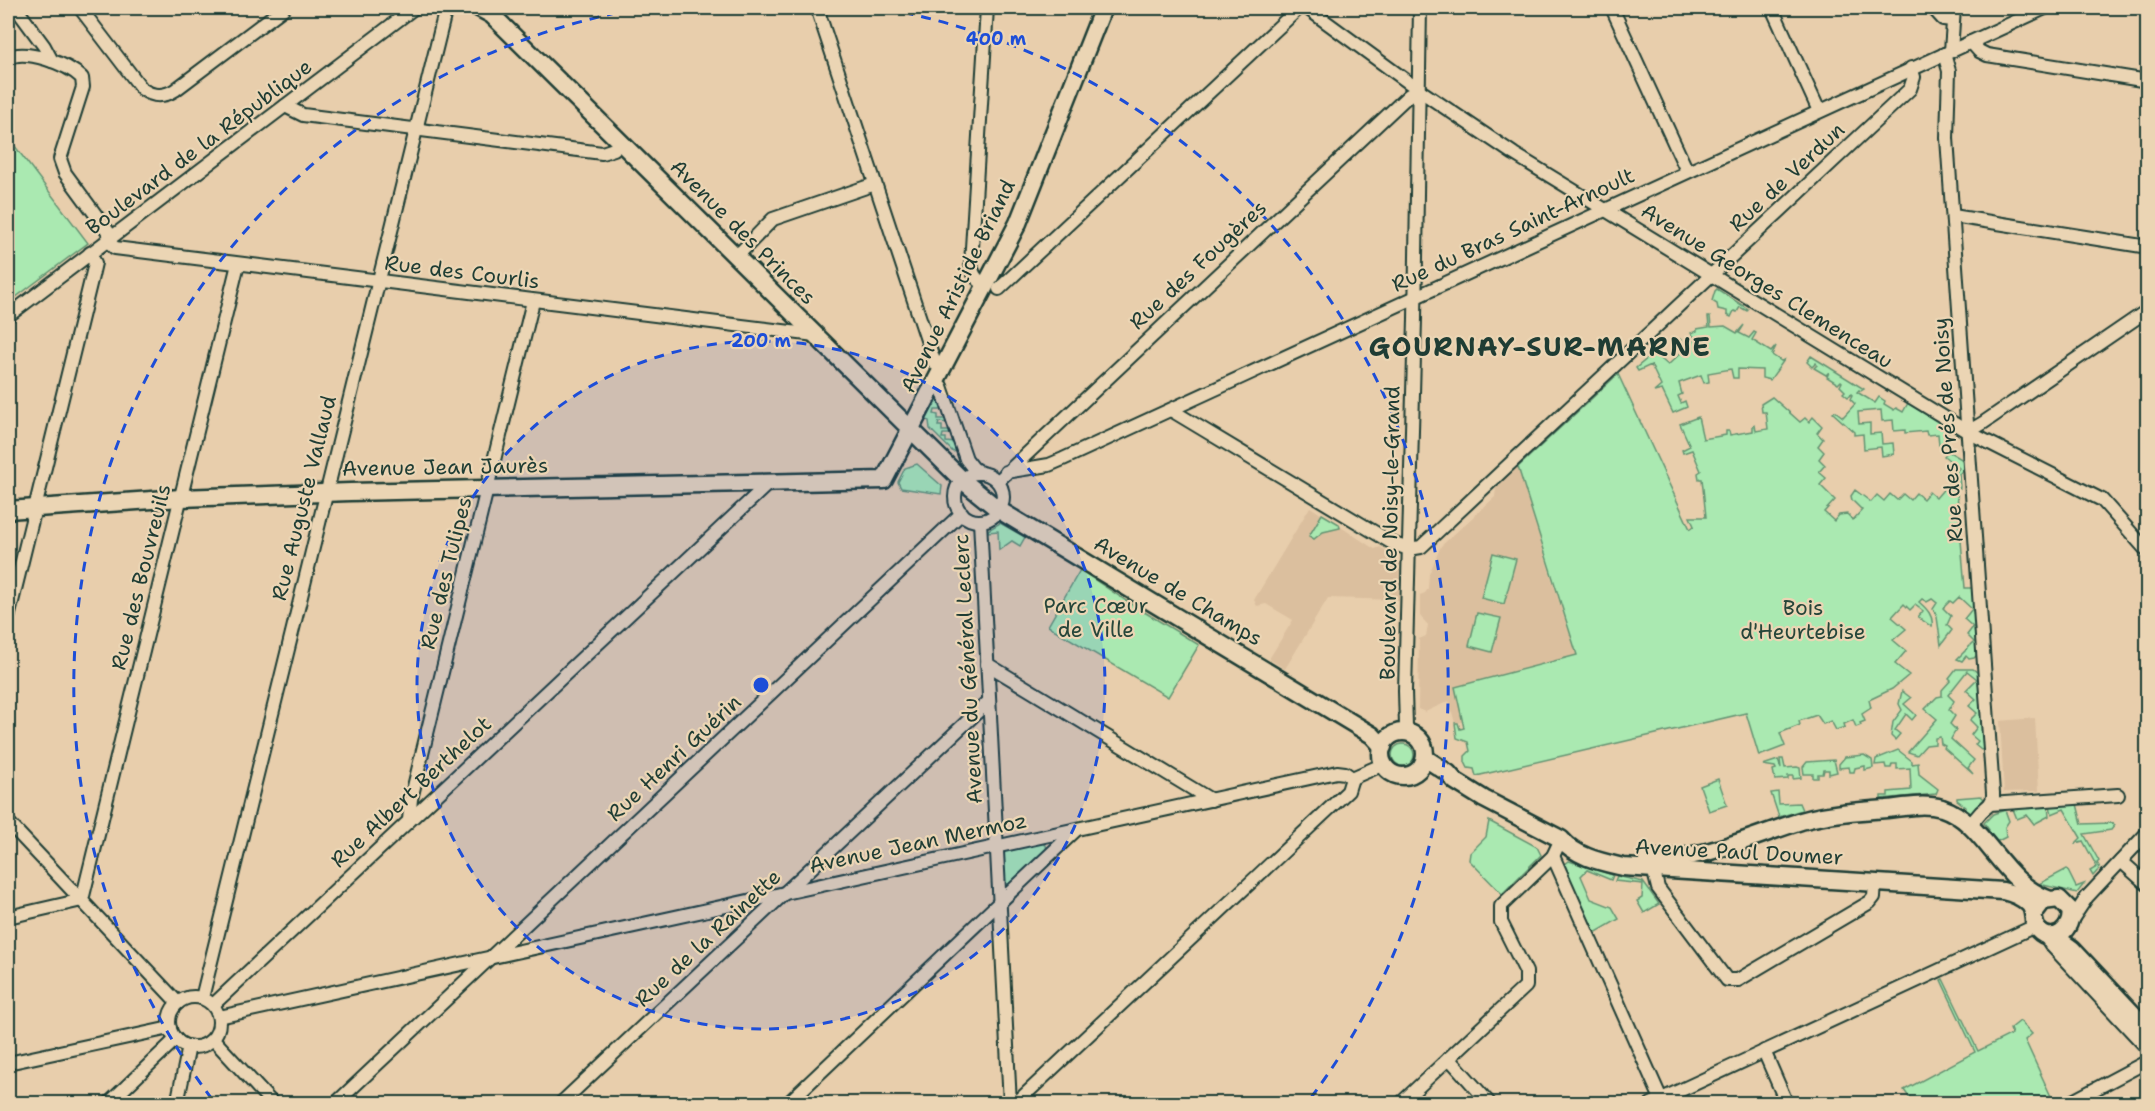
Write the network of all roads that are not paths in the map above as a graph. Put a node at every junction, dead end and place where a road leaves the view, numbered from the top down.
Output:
1 (16, 8) edge
2 (80, 8) edge
3 (284, 8) edge
4 (414, 8) edge
5 (446, 8) edge
6 (817, 8) edge
7 (987, 8) edge
8 (1103, 8) edge
9 (1299, 8) edge
10 (1307, 8) edge
11 (1420, 8) edge
12 (1612, 8) edge
13 (1772, 8) edge
14 (1933, 8) edge
15 (2045, 8) edge
16 (486, 10) edge
17 (1954, 14) edge
18 (1971, 42) junction
19 (1947, 52) junction
20 (8, 58) edge
21 (52, 61) junction
22 (1911, 68) junction
23 (2148, 81) edge
24 (1419, 90) junction
25 (285, 106) junction
26 (1819, 111) junction
27 (415, 129) junction
28 (621, 143) junction
29 (1687, 171) junction
30 (875, 184) junction
31 (1604, 209) junction
32 (1953, 216) junction
33 (110, 238) junction
34 (2148, 248) edge
35 (90, 254) junction
36 (736, 257) junction
37 (999, 261) junction
38 (238, 264) junction
39 (1017, 272) junction
40 (1711, 275) junction
41 (378, 280) junction
42 (992, 287) junction
43 (1415, 297) junction
44 (533, 301) junction
45 (2148, 310) edge
46 (8, 316) edge
47 (815, 335) junction
48 (939, 376) junction
49 (1171, 410) junction
50 (911, 430) junction
51 (1968, 432) junction
52 (979, 472) junction
53 (1002, 476) junction
54 (884, 480) joint
55 (962, 480) junction
56 (771, 482) junction
57 (487, 489) junction
58 (326, 493) junction
59 (181, 498) junction
60 (35, 508) junction
61 (8, 510) edge
62 (999, 510) junction
63 (962, 513) junction
64 (980, 521) junction
65 (2145, 543) edge
66 (1409, 549) junction
67 (8, 618) edge
68 (987, 664) junction
69 (988, 702) junction
70 (1411, 734) junction
71 (1382, 746) junction
72 (1421, 764) junction
73 (1352, 778) junction
74 (2118, 795) dead end
75 (1211, 800) junction
76 (1990, 804) junction
77 (409, 820) junction
78 (8, 822) edge
79 (1970, 826) junction
80 (1077, 829) junction
81 (2148, 832) edge
82 (1562, 839) junction
83 (997, 846) junction
84 (1723, 848) junction
85 (1553, 856) junction
86 (1689, 857) junction
87 (2121, 861) junction
88 (1649, 865) junction
89 (1674, 871) junction
90 (1728, 874) junction
91 (1875, 882) junction
92 (2148, 885) edge
93 (786, 892) junction
94 (2087, 897) junction
95 (82, 900) junction
96 (2056, 900) junction
97 (999, 905) junction
98 (8, 916) edge
99 (2070, 923) junction
100 (2042, 927) junction
101 (491, 957) junction
102 (207, 1001) junction
103 (178, 1003) junction
104 (219, 1017) junction
105 (2148, 1022) edge
106 (2148, 1030) edge
107 (173, 1034) junction
108 (213, 1039) junction
109 (189, 1046) junction
110 (2148, 1049) edge
111 (1764, 1051) junction
112 (1449, 1058) junction
113 (2148, 1061) edge
114 (8, 1063) edge
115 (1656, 1101) edge
116 (108, 1104) edge
117 (177, 1104) edge
118 (273, 1104) edge
119 (334, 1104) edge
120 (560, 1104) edge
121 (787, 1104) edge
122 (1010, 1104) edge
123 (1015, 1104) edge
124 (1400, 1104) edge
125 (1490, 1104) edge
126 (1787, 1104) edge
127 (2067, 1104) edge

1 - 21 street
2 - 3 street
4 - 25 street, Boulevard de la République
5 - 27 street, Rue Auguste Vallaud
6 - 30 street
7 - 42 street
8 - 37 main road, Avenue Aristide Briand
9 - 39 street
10 - 24 street, Avenue Georges Clemenceau
11 - 24 street, Boulevard de Noisy-le-Grand
12 - 29 street
13 - 26 street
14 - 17 street
15 - 18 street, Rue du Bras Saint-Arnoult
16 - 28 main road, Avenue des Princes
17 - 19 street, Rue des Prés de Noisy
18 - 19 street, Rue du Bras Saint-Arnoult
18 - 23 street
19 - 22 street, Rue du Bras Saint-Arnoult
19 - 32 street, Rue des Prés de Noisy
20 - 21 street
21 - 33 street
22 - 26 street, Rue du Bras Saint-Arnoult
22 - 40 street, Rue de Verdun
24 - 31 street, Avenue Georges Clemenceau
24 - 43 street, Boulevard de Noisy-le-Grand
24 - 53 street, Rue des Fougères
25 - 27 street
25 - 33 street, Boulevard de la République
26 - 29 street, Rue du Bras Saint-Arnoult
27 - 28 street
27 - 41 street, Rue Auguste Vallaud
28 - 36 main road, Avenue des Princes
29 - 31 street, Rue du Bras Saint-Arnoult
30 - 36 street
30 - 48 street
31 - 40 street, Avenue Georges Clemenceau
31 - 43 street, Rue du Bras Saint-Arnoult
32 - 34 street
32 - 51 street, Rue des Prés de Noisy
33 - 35 street, Boulevard de la République
33 - 38 street, Rue des Courlis
35 - 46 street, Boulevard de la République
35 - 60 street
36 - 47 main road, Avenue des Princes
37 - 39 street
37 - 42 main road, Avenue Aristide Briand
38 - 41 street, Rue des Courlis
38 - 59 street, Rue des Bouvreuils
39 - 42 street
40 - 51 street, Avenue Georges Clemenceau
40 - 66 street, Rue de Verdun
41 - 44 street, Rue des Courlis
41 - 58 street, Rue Auguste Vallaud
42 - 48 main road, Avenue Aristide Briand
43 - 49 street, Rue du Bras Saint-Arnoult
43 - 66 street, Boulevard de Noisy-le-Grand
44 - 47 street, Rue des Courlis
44 - 57 street, Rue des Tulipes
45 - 51 street
47 - 50 main road, Avenue des Princes
48 - 50 main road, Avenue Aristide Briand
48 - 52 street
49 - 53 street, Rue du Bras Saint-Arnoult
49 - 66 street
50 - 54 main road, Avenue Aristide Briand
50 - 55 main road, Avenue des Princes
51 - 65 street, Avenue Georges Clemenceau
51 - 76 street, Rue des Prés de Noisy
52 - 53 street
52 - 55 street
53 - 62 street
54 - 56 main road, Avenue Jean Jaurès
55 - 62 main road, Avenue de Champs
55 - 63 street
56 - 57 main road, Avenue Jean Jaurès
56 - 77 street, Rue Albert Berthelot
57 - 58 main road, Avenue Jean Jaurès
57 - 77 street, Rue des Tulipes
58 - 59 main road, Avenue Jean Jaurès
58 - 102 street, Rue Auguste Vallaud
59 - 60 main road, Avenue Jean Jaurès
59 - 95 street, Rue des Bouvreuils
60 - 61 main road, Avenue Jean Jaurès
60 - 67 street
62 - 64 street
62 - 71 main road, Avenue de Champs
63 - 64 street
63 - 101 street, Rue Henri Guérin
64 - 68 street, Avenue du Général Leclerc
66 - 70 street, Boulevard de Noisy-le-Grand
68 - 69 street, Avenue du Général Leclerc
68 - 75 street
69 - 83 street, Avenue du Général Leclerc
69 - 93 street, Rue de la Rainette
70 - 71 main road
70 - 72 main road
71 - 72 main road
71 - 73 street
72 - 82 main road
73 - 75 street, Avenue Jean Mermoz
73 - 123 street
74 - 76 street
75 - 80 street, Avenue Jean Mermoz
76 - 79 street
77 - 102 street, Rue Albert Berthelot
78 - 95 street
79 - 84 main road
79 - 96 main road
80 - 83 street, Avenue Jean Mermoz
80 - 97 street
81 - 87 street
82 - 85 street
82 - 88 main road
83 - 93 street, Avenue Jean Mermoz
83 - 97 street, Avenue du Général Leclerc
84 - 86 main road
84 - 90 main road
85 - 112 street
85 - 115 street
86 - 88 main road
86 - 89 street
87 - 92 street
87 - 94 street
88 - 89 main road, Avenue Paul Doumer
88 - 91 street
89 - 90 main road, Avenue Paul Doumer
90 - 91 main road, Avenue Paul Doumer
91 - 100 main road, Avenue Paul Doumer
93 - 101 street, Avenue Jean Mermoz
93 - 120 street, Rue de la Rainette
94 - 96 street
94 - 99 street
95 - 98 street
95 - 103 street
96 - 99 main road
96 - 100 main road
97 - 121 street
97 - 122 street, Avenue du Général Leclerc
99 - 100 main road
99 - 105 main road
100 - 106 main road, Avenue Paul Doumer
100 - 110 street
100 - 111 street
101 - 104 street, Avenue Jean Mermoz
101 - 119 street, Rue Henri Guérin
102 - 103 street
102 - 104 street
103 - 107 street
104 - 108 street
107 - 109 street
107 - 114 street
107 - 116 street
108 - 109 street
108 - 118 street
109 - 117 street
111 - 115 street
111 - 126 street
112 - 124 street
112 - 125 street
113 - 127 street

